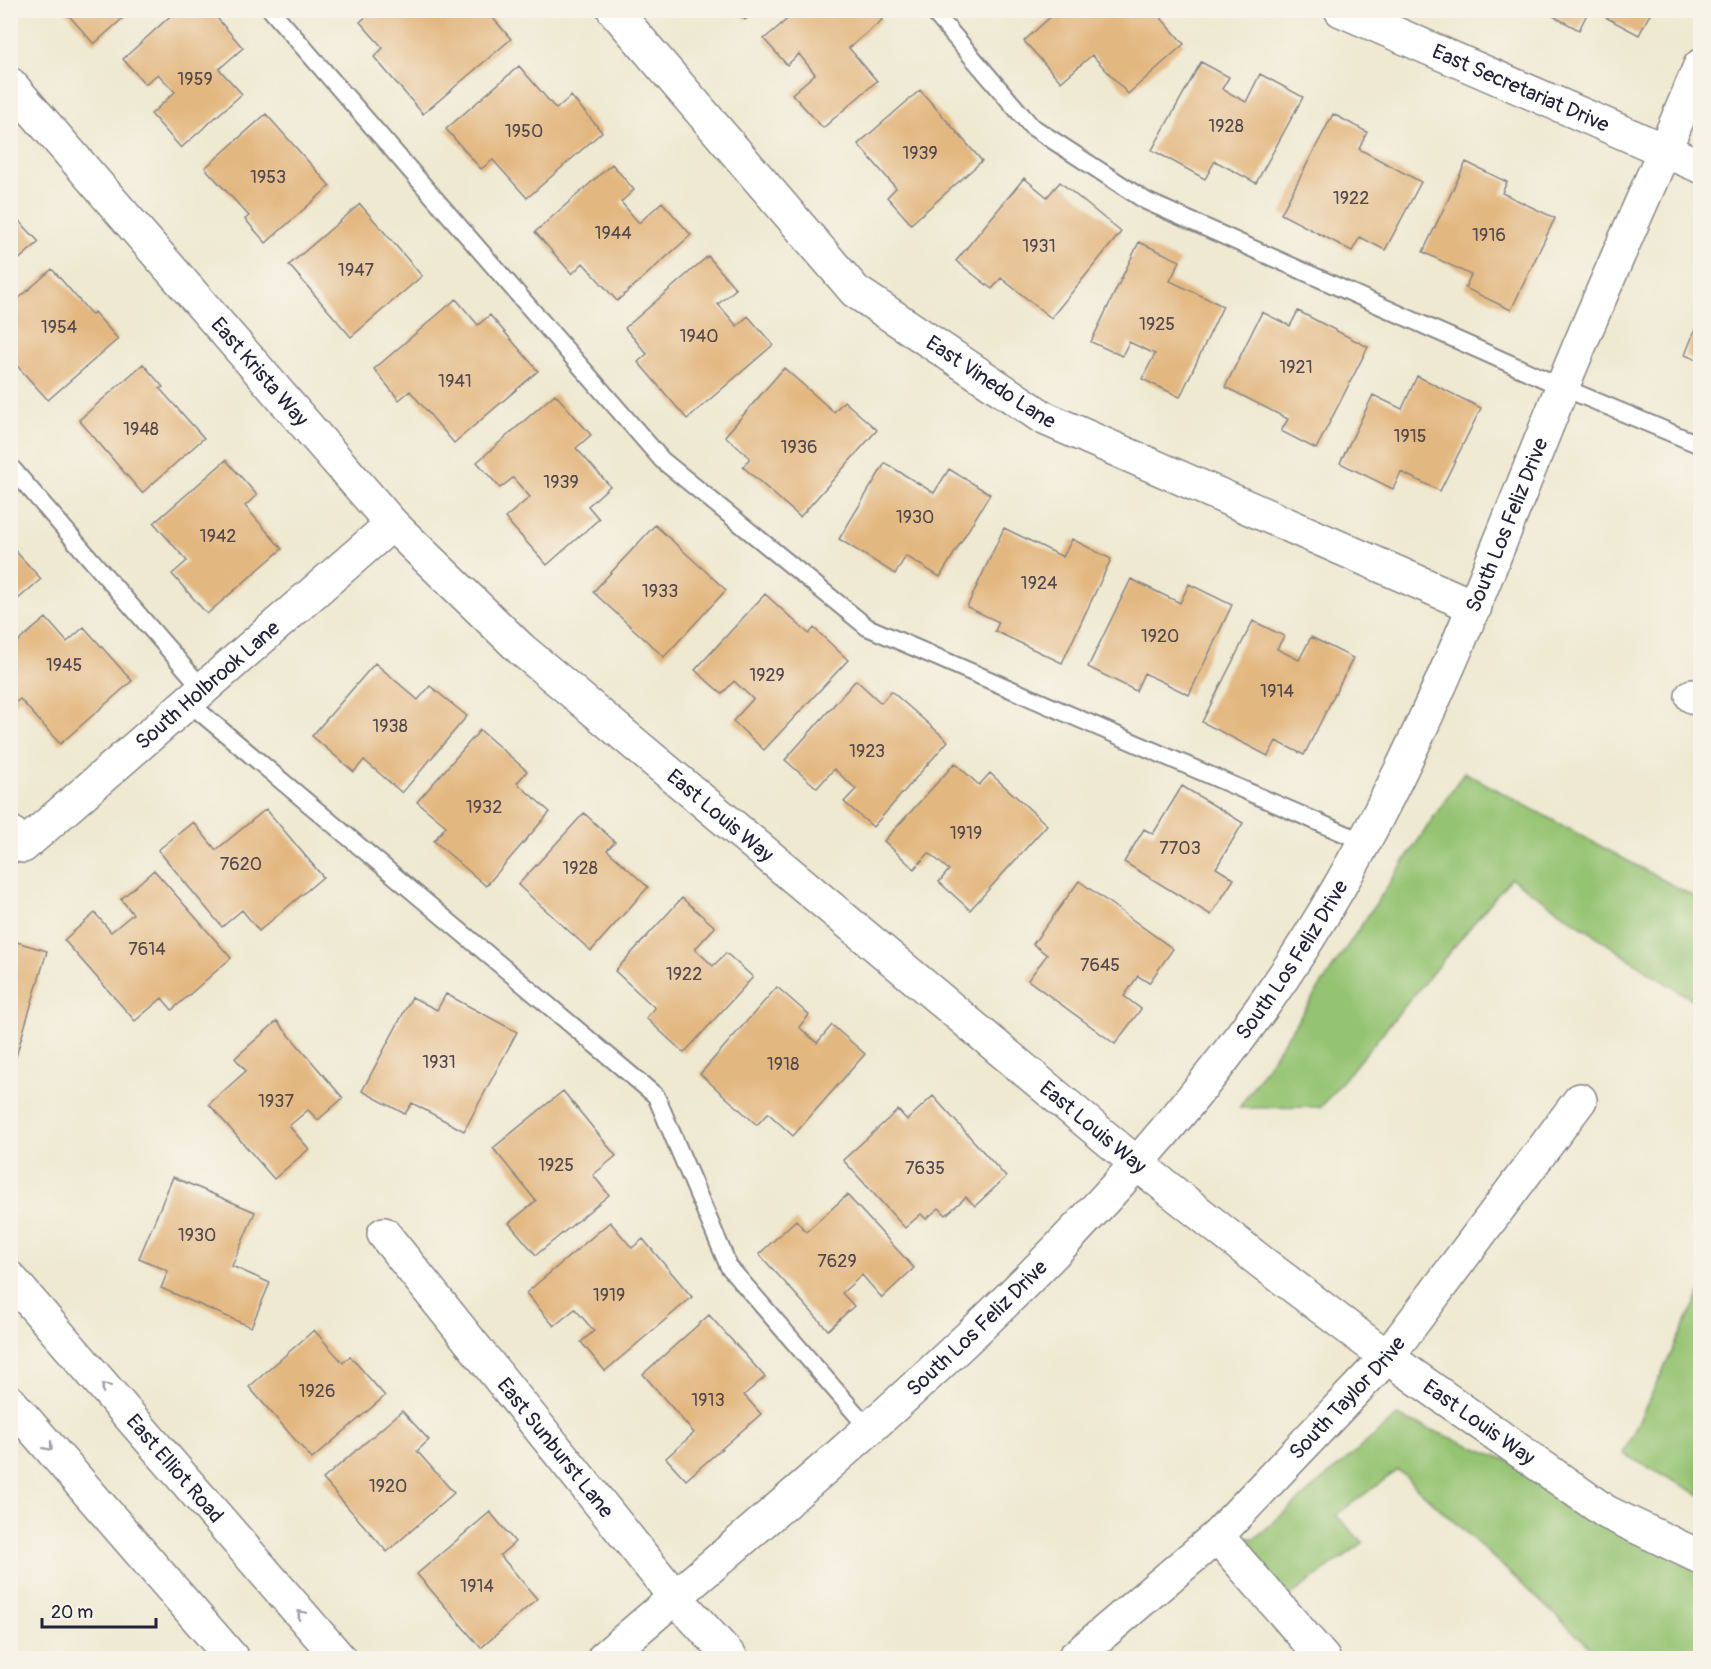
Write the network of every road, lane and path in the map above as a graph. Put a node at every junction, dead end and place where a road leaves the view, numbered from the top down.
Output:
1 (271, 10) edge
2 (614, 10) edge
3 (932, 10) edge
4 (1341, 10) edge
5 (1701, 66) edge
6 (10, 84) edge
7 (1665, 150) junction
8 (1701, 166) edge
9 (1563, 387) junction
10 (1701, 445) edge
11 (10, 466) edge
12 (392, 524) junction
13 (1475, 608) junction
14 (521, 649) joint
15 (196, 696) junction
16 (17, 839) edge
17 (1364, 842) junction
18 (1580, 1100) dead end
19 (1136, 1163) junction
20 (384, 1234) dead end
21 (10, 1278) edge
22 (1387, 1357) junction
23 (10, 1402) edge
24 (869, 1429) junction
25 (1217, 1536) junction
26 (1701, 1557) edge
27 (675, 1597) junction
28 (232, 1659) edge
29 (339, 1659) edge
30 (604, 1659) edge
31 (731, 1659) edge
32 (1074, 1659) edge
33 (1323, 1659) edge

1 - 17 lane
2 - 13 street, East Vinedo Lane
3 - 9 lane
4 - 7 street, East Secretariat Drive
5 - 7 street, South Los Feliz Drive
6 - 12 street, East Krista Way
7 - 8 street, East Secretariat Drive
7 - 9 street, South Los Feliz Drive
9 - 10 lane
9 - 13 street, South Los Feliz Drive
11 - 15 lane
12 - 14 street, East Krista Way
12 - 15 street, South Holbrook Lane
13 - 17 street, South Los Feliz Drive
14 - 19 street, East Louis Way
15 - 16 street, South Holbrook Lane
15 - 24 lane
17 - 19 street, South Los Feliz Drive
18 - 22 street, South Taylor Drive
19 - 22 street, East Louis Way
19 - 24 street, South Los Feliz Drive
20 - 27 street, East Sunburst Lane
29 -> 21 street, East Elliot Road
22 - 25 street, South Taylor Drive
22 - 26 street, East Louis Way
23 -> 28 street
24 - 27 street, South Los Feliz Drive
25 - 32 street, South Taylor Drive
25 - 33 street
27 - 30 street, South Los Feliz Drive
27 - 31 street, East Sunburst Lane

